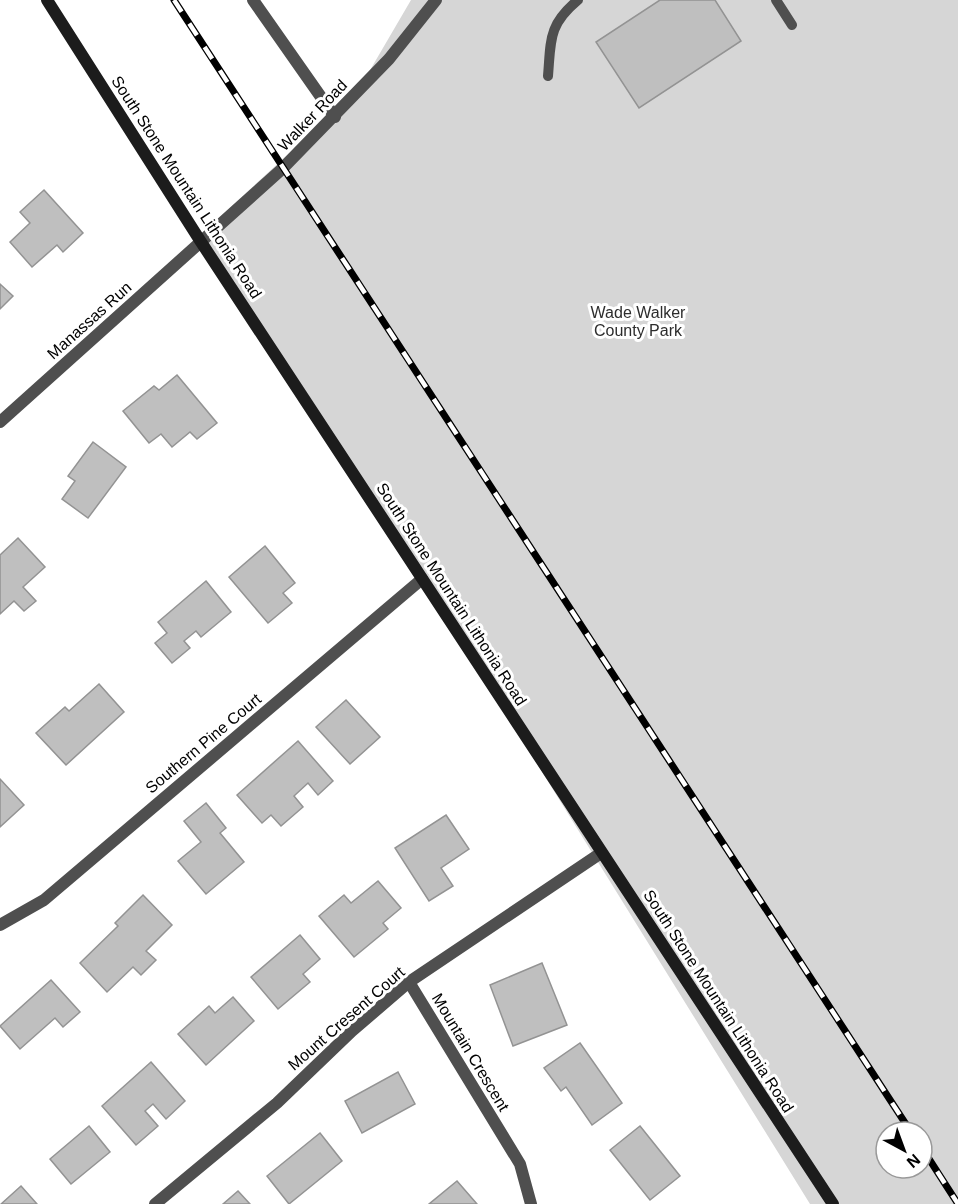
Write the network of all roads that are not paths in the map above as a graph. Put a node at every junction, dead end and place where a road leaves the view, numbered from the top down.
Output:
1 (47, 0) edge
2 (253, 0) edge
3 (436, 0) edge
4 (578, 0) edge
5 (776, 0) edge
6 (792, 25) dead end
7 (548, 76) dead end
8 (335, 117) junction
9 (201, 242) junction
10 (0, 422) edge
11 (422, 579) junction
12 (601, 853) junction
13 (0, 925) edge
14 (410, 982) junction
15 (155, 1204) edge
16 (531, 1204) edge
17 (833, 1204) edge

1 - 9 main road, South Stone Mountain Lithonia Road
2 - 8 street
3 - 8 street, Walker Road
4 - 7 lane
5 - 6 lane
8 - 9 street, Walker Road
9 - 10 street, Manassas Run
9 - 11 main road, South Stone Mountain Lithonia Road
11 - 12 main road, South Stone Mountain Lithonia Road
11 - 13 street, Southern Pine Court
12 - 14 street, Mount Cresent Court
12 - 17 main road, South Stone Mountain Lithonia Road
14 - 15 street, Mount Cresent Court
14 - 16 street, Mountain Crescent

